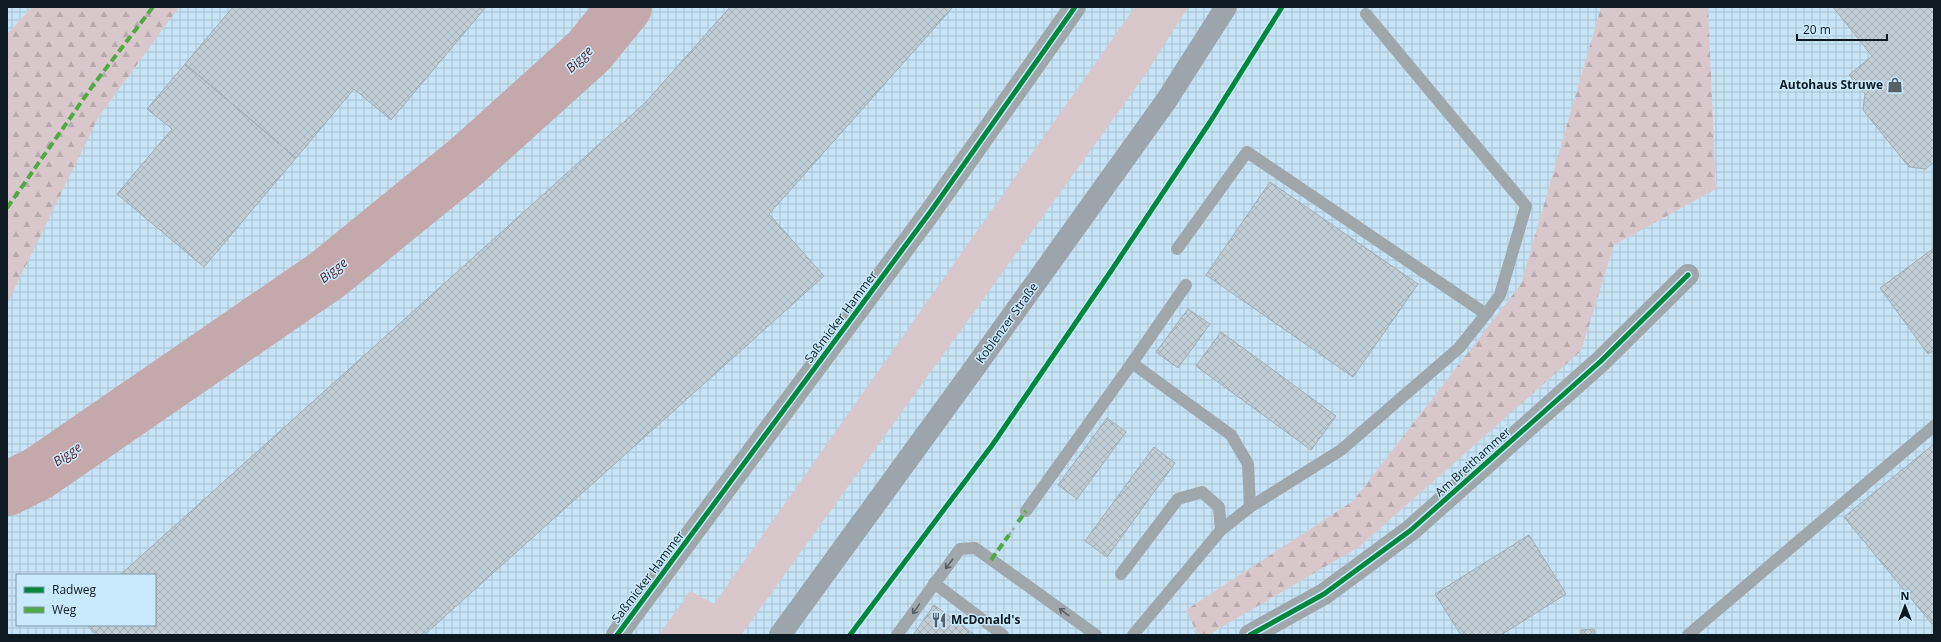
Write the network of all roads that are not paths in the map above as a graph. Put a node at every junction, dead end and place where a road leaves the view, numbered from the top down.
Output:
1 (1075, 7) edge
2 (1226, 7) edge
3 (1366, 14) dead end
4 (1177, 249) dead end
5 (1688, 275) dead end
6 (1186, 285) dead end
7 (1486, 314) junction
8 (1132, 363) junction
9 (1934, 426) edge
10 (1250, 507) junction
11 (1026, 511) dead end
12 (1221, 530) junction
13 (1121, 574) dead end
14 (934, 583) junction
15 (618, 635) edge
16 (780, 635) edge
17 (898, 635) edge
18 (1003, 635) edge
19 (1096, 635) edge
20 (1133, 635) edge
21 (1250, 635) edge
22 (1688, 635) edge

1 - 15 street, Saßmicker Hammer
2 - 16 main road, Koblenzer Straße
3 - 7 lane
4 - 7 lane
5 - 21 street, Am Breithammer
6 - 8 lane
7 - 10 lane
8 - 10 lane
8 - 11 lane
9 - 22 lane
10 - 12 lane
12 - 13 lane
12 - 20 lane
14 -> 17 lane
14 - 18 lane
19 -> 14 lane

